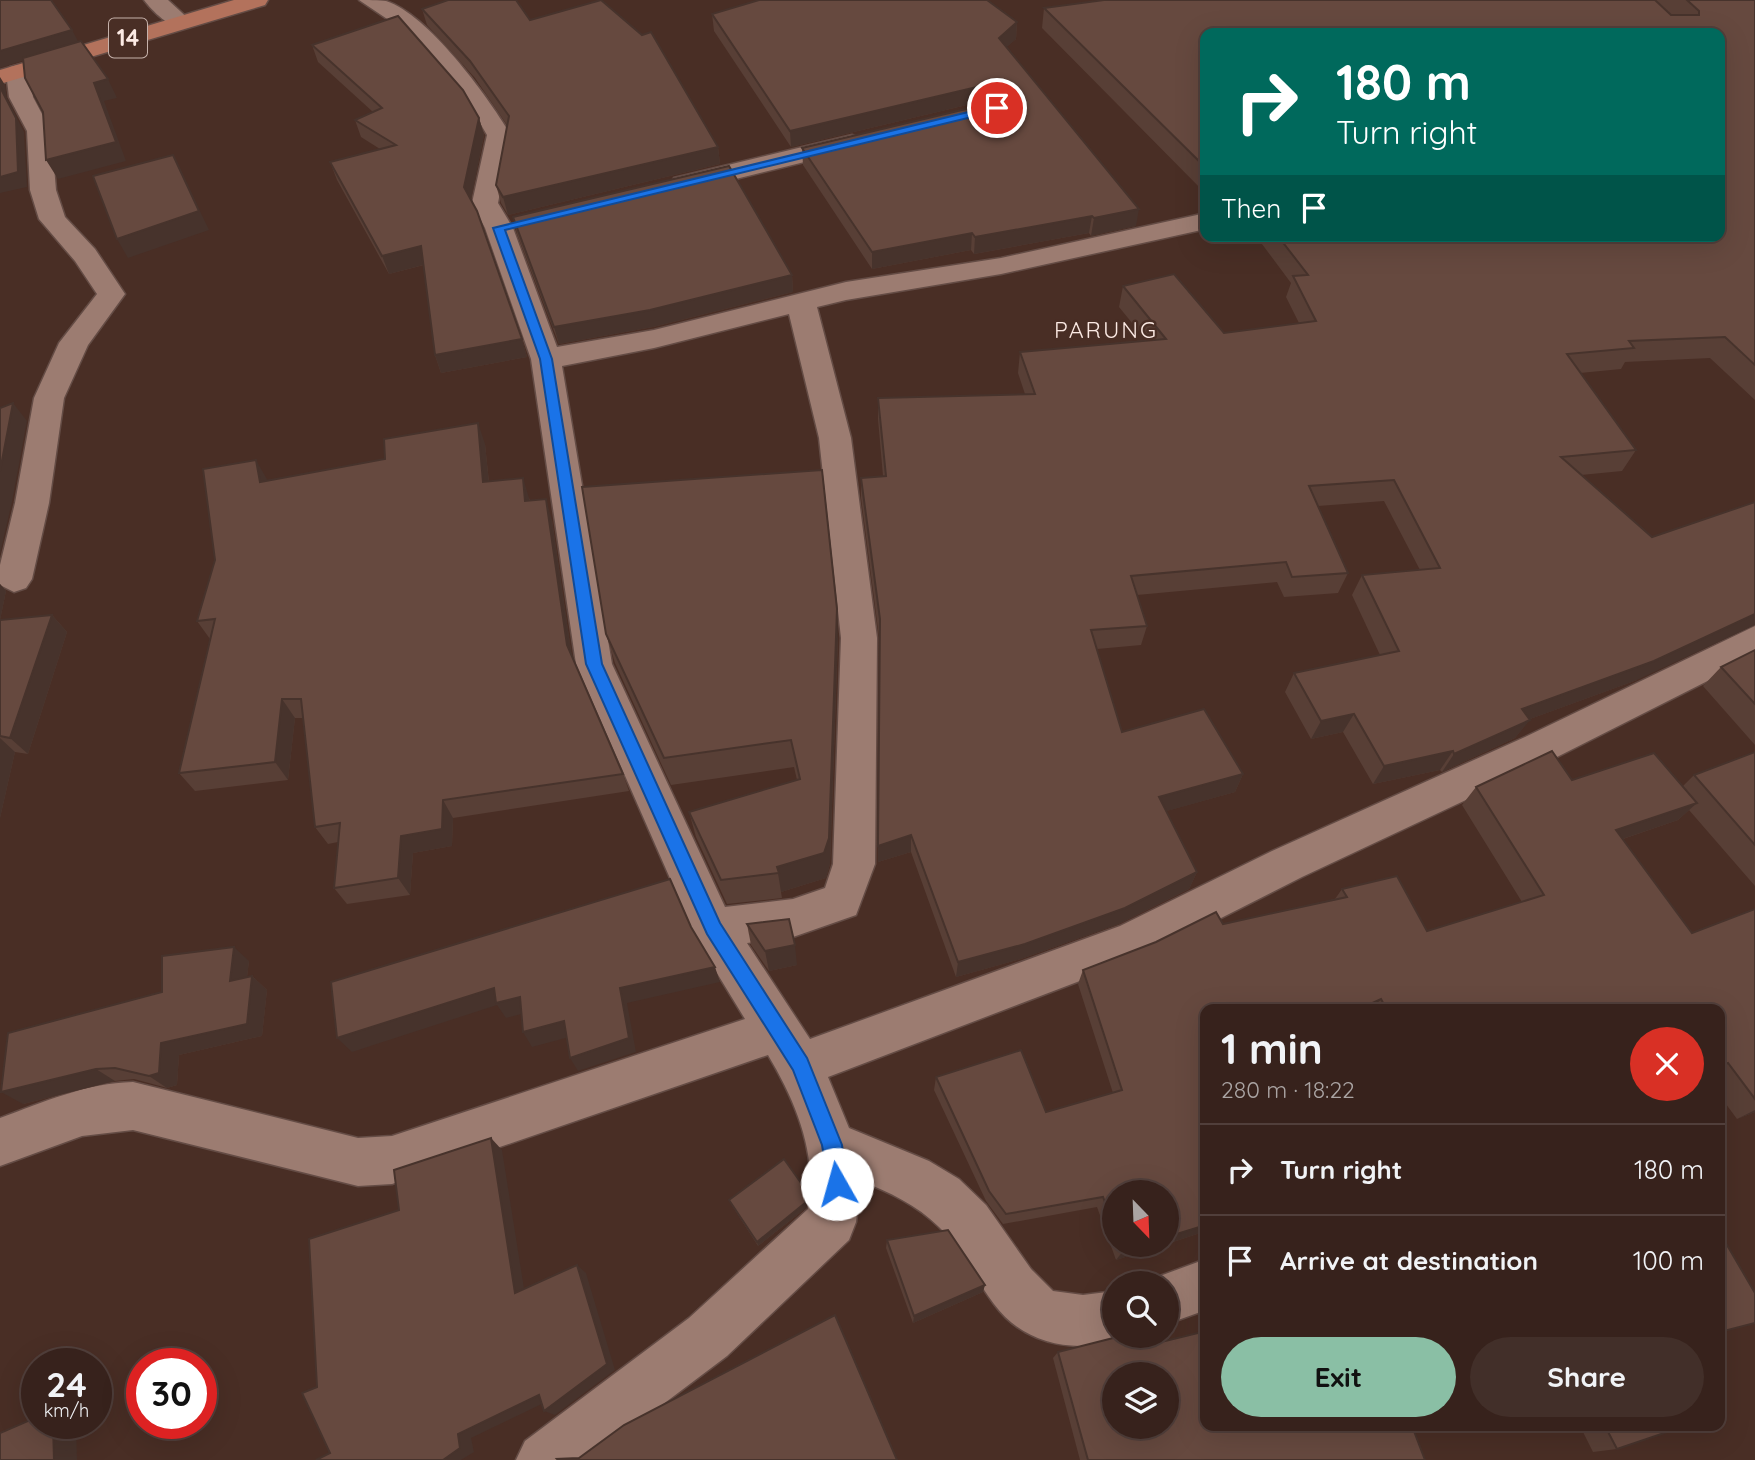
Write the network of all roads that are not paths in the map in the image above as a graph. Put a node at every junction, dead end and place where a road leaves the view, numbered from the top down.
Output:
1 (155, 0) edge
2 (257, 0) edge
3 (370, 0) edge
4 (181, 22) junction
5 (9, 75) edge
6 (876, 137) edge
7 (660, 189) edge
8 (1200, 222) edge
9 (801, 302) junction
10 (546, 359) junction
11 (14, 579) dead end
12 (1755, 640) edge
13 (713, 928) junction
14 (789, 1047) junction
15 (0, 1142) edge
16 (832, 1145) junction
17 (1200, 1286) edge
18 (1179, 1294) edge
19 (1102, 1320) edge
20 (544, 1460) edge

1 - 4 street
2 - 4 highway, 14
3 - 10 street
4 - 5 highway, 14
5 - 11 street
6 - 7 street
8 - 9 street
9 - 10 street
9 - 13 street
10 - 13 street
12 - 14 street
13 - 14 street
14 - 15 street
14 - 16 street
16 - 19 street
16 - 20 street
17 - 18 street

